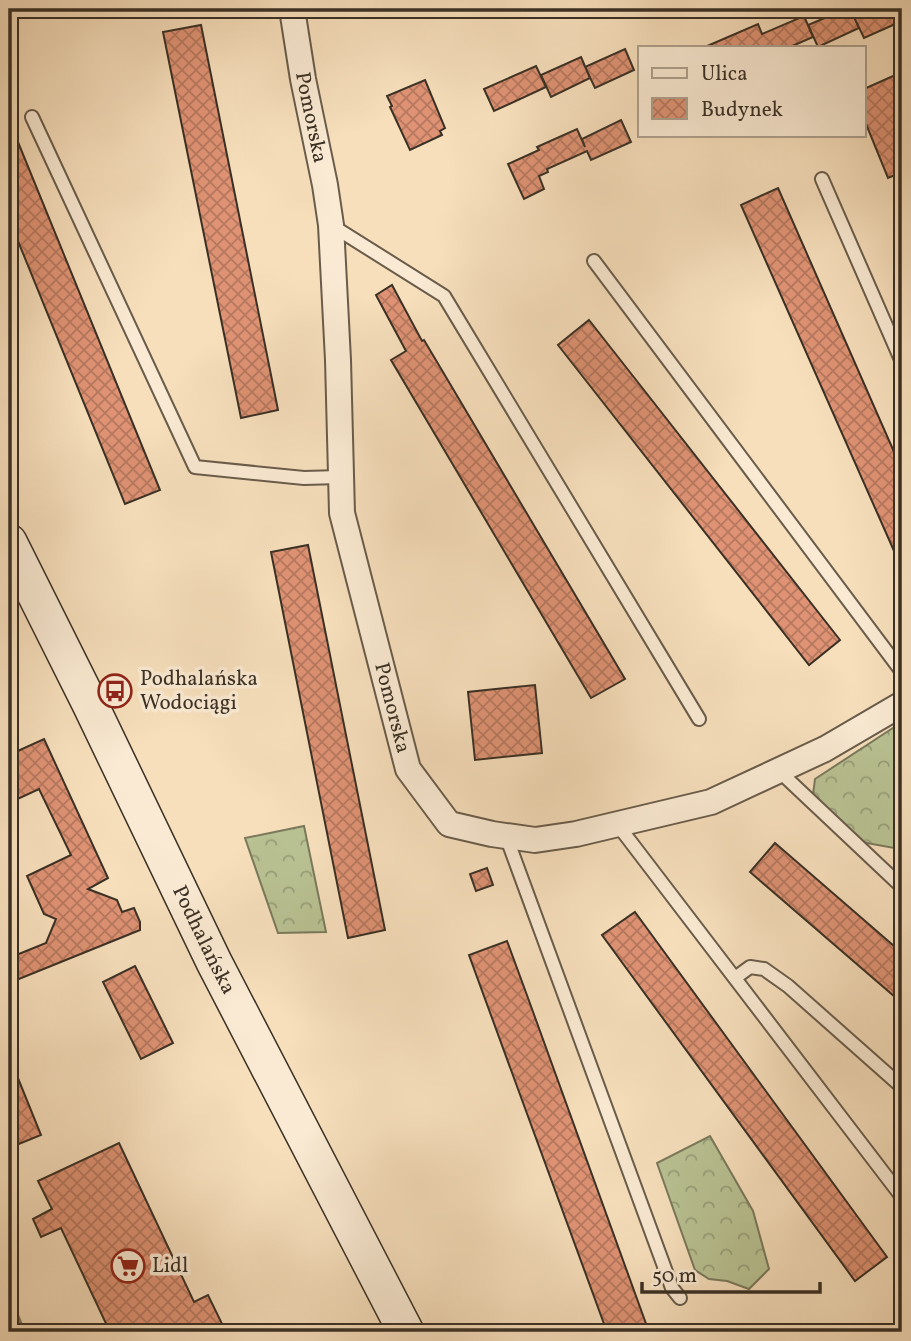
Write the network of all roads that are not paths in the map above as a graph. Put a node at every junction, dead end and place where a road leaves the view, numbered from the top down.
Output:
1 (292, 9) edge
2 (32, 117) dead end
3 (822, 179) dead end
4 (331, 225) junction
5 (594, 261) dead end
6 (902, 362) edge
7 (340, 477) junction
8 (9, 542) edge
9 (902, 672) edge
10 (902, 704) edge
11 (699, 719) dead end
12 (779, 771) junction
13 (617, 824) junction
14 (506, 836) junction
15 (902, 887) edge
16 (736, 978) junction
17 (902, 1087) edge
18 (902, 1197) edge
19 (680, 1298) dead end
20 (406, 1332) edge

1 - 4 street, Pomorska
2 - 7 lane
3 - 6 lane
4 - 7 street, Pomorska
4 - 11 lane
5 - 9 lane
7 - 14 street, Pomorska
8 - 20 street, Podhalańska
10 - 12 street, Pomorska
12 - 13 street, Pomorska
12 - 15 lane
13 - 14 street, Pomorska
13 - 16 lane
14 - 19 lane
16 - 17 lane
16 - 18 lane

